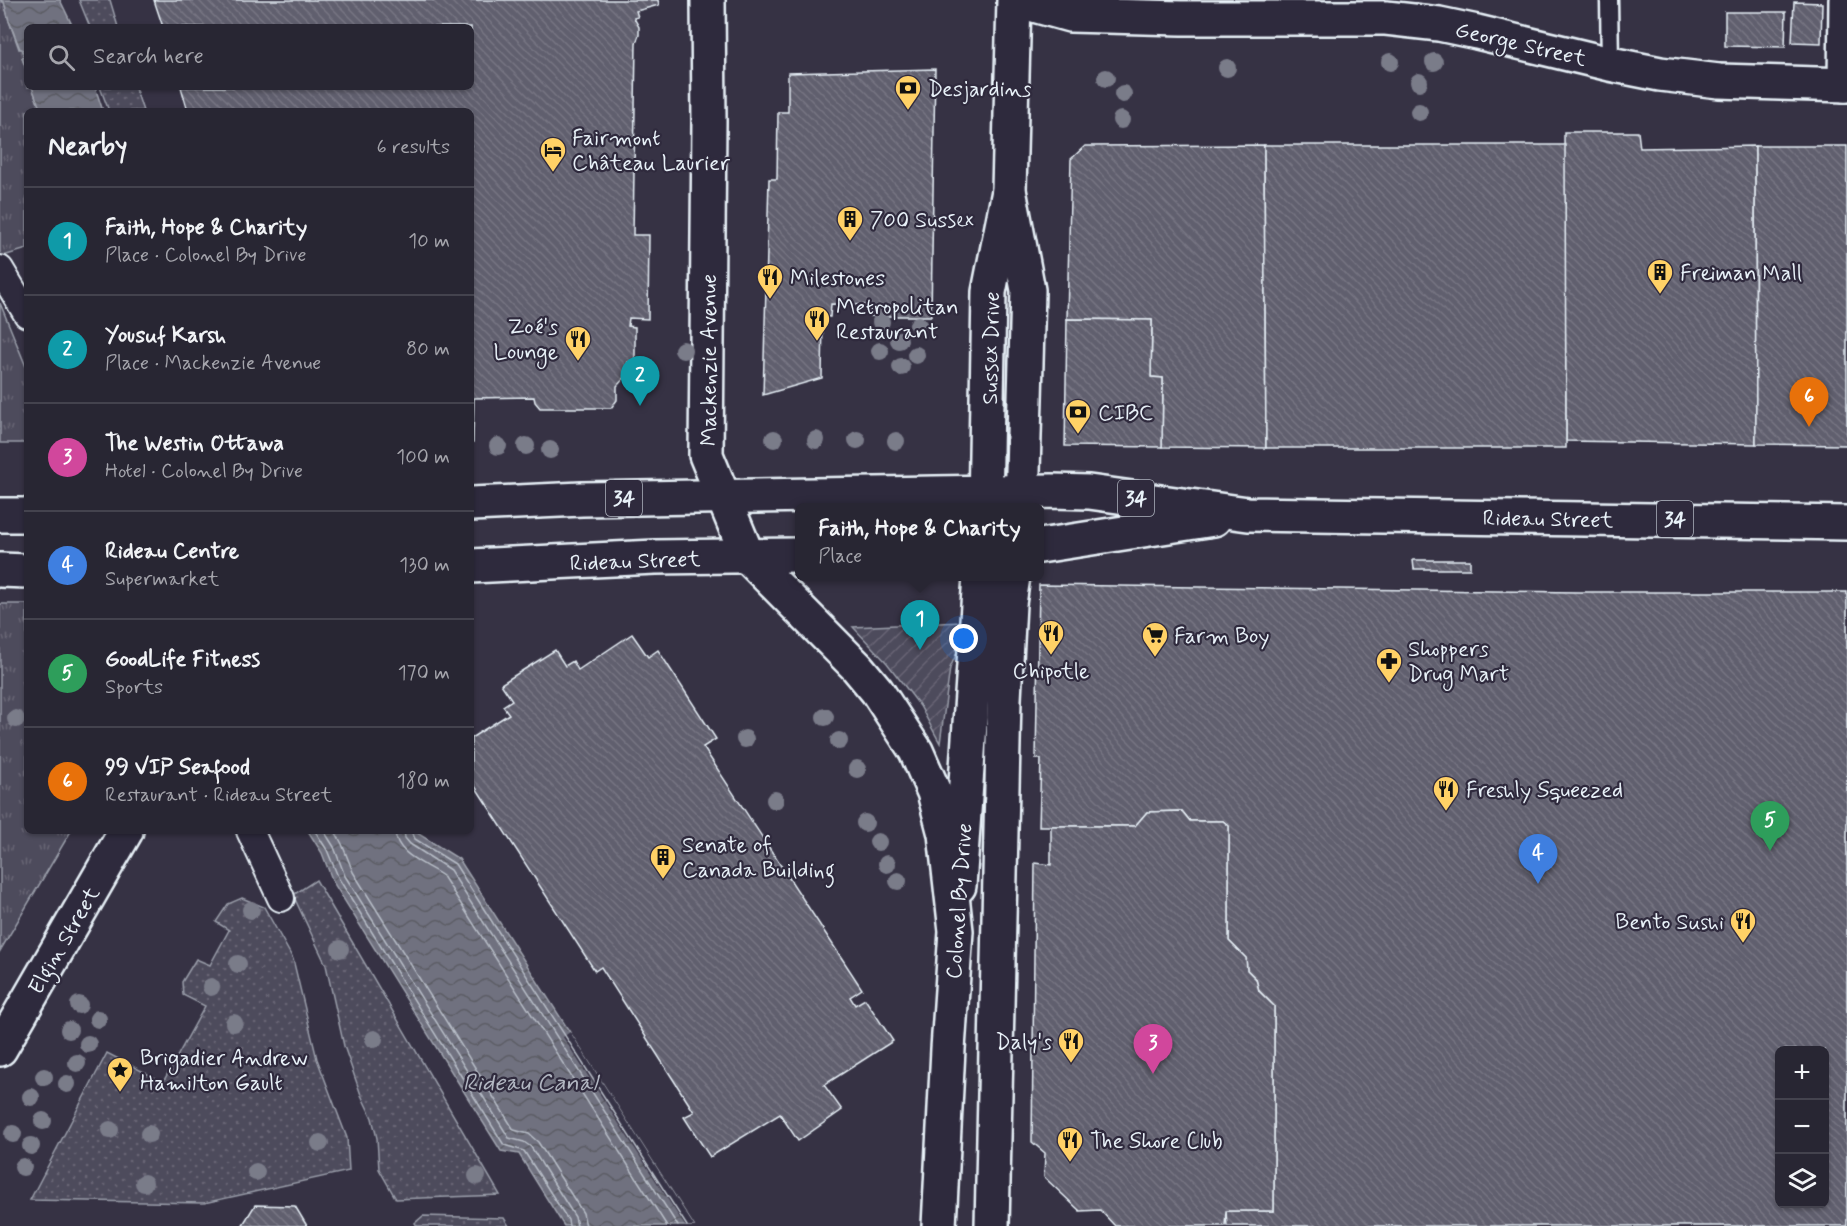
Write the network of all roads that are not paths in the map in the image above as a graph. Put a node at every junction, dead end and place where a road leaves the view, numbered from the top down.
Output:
1 (708, 0) edge
2 (1015, 0) edge
3 (1609, 0) edge
4 (1846, 0) edge
5 (1610, 64) junction
6 (1846, 85) edge
7 (1009, 189) junction
8 (0, 269) edge
9 (24, 309) edge
10 (723, 497) junction
11 (986, 499) edge
12 (1023, 499) edge
13 (474, 504) edge
14 (0, 514) edge
15 (24, 514) edge
16 (1248, 514) junction
17 (1847, 523) edge
18 (1044, 545) edge
19 (795, 555) edge
20 (748, 557) junction
21 (474, 566) edge
22 (0, 570) edge
23 (24, 571) edge
24 (980, 581) edge
25 (1012, 581) edge
26 (124, 834) edge
27 (251, 834) edge
28 (281, 898) dead end
29 (956, 931) junction
30 (0, 1049) edge
31 (939, 1226) edge
32 (992, 1226) edge

1 - 10 main road, Mackenzie Avenue
2 - 5 main road, George Street
2 - 7 main road, Sussex Drive
3 - 5 lane
4 - 6 main road
5 - 6 main road, George Street
7 - 11 main road, Sussex Drive
7 - 12 main road, Sussex Drive
8 - 9 street
10 - 11 main road, Rideau Street / 34
10 - 13 main road, Rideau Street / 34
10 - 20 main road, Mackenzie Avenue
11 - 12 main road, Rideau Street / 34
12 - 16 main road, Rideau Street / 34
14 - 15 main road
16 - 17 main road, Rideau Street / 34
16 - 18 main road, Rideau Street / 34
19 - 20 main road, Rideau Street
20 - 21 main road, Rideau Street
20 - 29 main road, Mackenzie Avenue
22 - 23 main road
24 - 29 main road, Colonel By Drive
25 - 32 main road, Colonel By Drive
26 - 30 main road, Elgin Street
27 - 28 street
29 - 31 main road, Colonel By Drive

